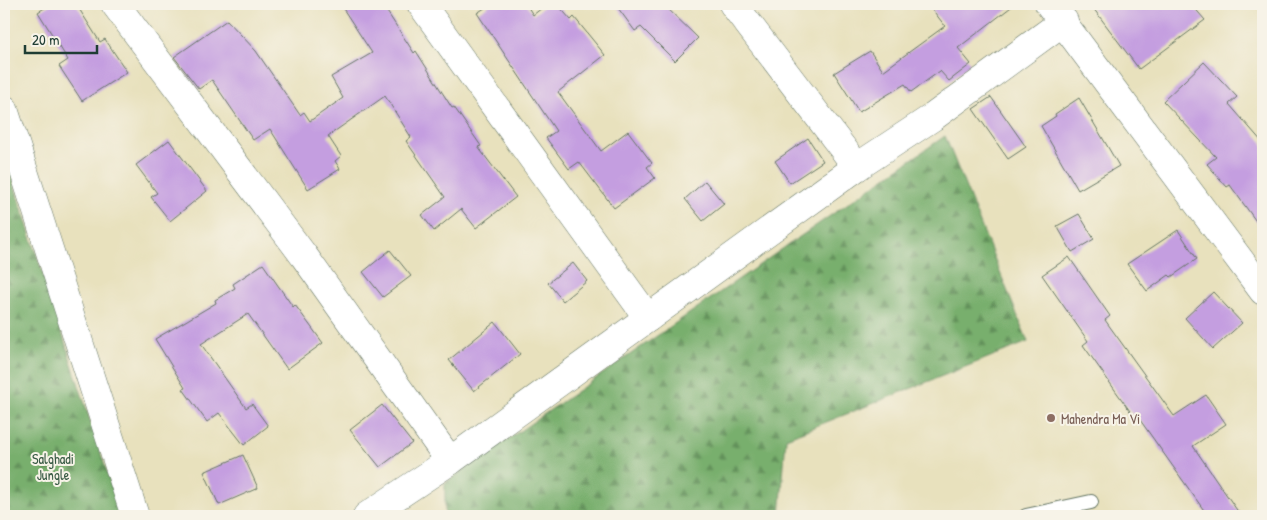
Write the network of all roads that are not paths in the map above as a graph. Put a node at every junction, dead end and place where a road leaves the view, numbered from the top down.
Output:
1 (115, 4) edge
2 (421, 4) edge
3 (733, 4) edge
4 (1056, 13) edge
5 (4, 109) edge
6 (857, 167) junction
7 (1263, 291) edge
8 (648, 318) junction
9 (450, 461) junction
10 (1091, 502) dead end
11 (135, 516) edge
12 (367, 516) edge
13 (1026, 516) edge

1 - 9 street
2 - 8 street
3 - 6 street
4 - 6 street
4 - 7 street
5 - 11 street
6 - 8 street
8 - 9 street
9 - 12 street
10 - 13 lane

